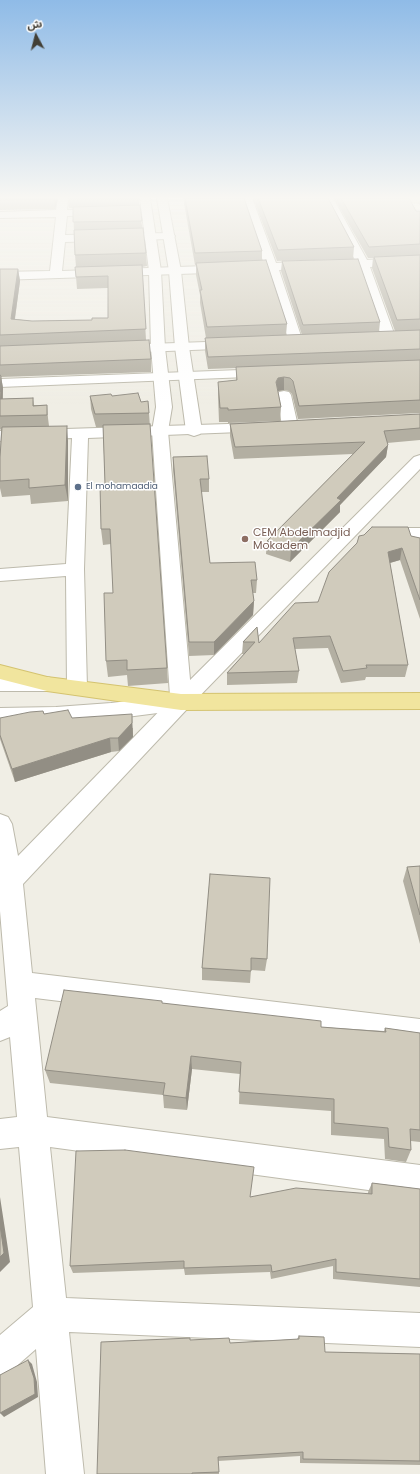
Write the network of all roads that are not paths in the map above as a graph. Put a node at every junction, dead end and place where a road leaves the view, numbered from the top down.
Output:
1 (57, 267) edge
2 (154, 267) edge
3 (174, 267) edge
4 (300, 267) edge
5 (365, 267) edge
6 (272, 268) junction
7 (155, 271) junction
8 (175, 271) junction
9 (56, 274) junction
10 (0, 276) edge
11 (389, 338) junction
12 (405, 338) edge
13 (374, 339) edge
14 (296, 342) junction
15 (311, 342) edge
16 (281, 343) edge
17 (250, 344) edge
18 (182, 347) junction
19 (158, 348) junction
20 (103, 350) edge
21 (280, 372) edge
22 (186, 375) junction
23 (161, 376) junction
24 (0, 383) edge
25 (284, 395) dead end
26 (160, 431) junction
27 (194, 431) junction
28 (80, 434) junction
29 (0, 436) edge
30 (420, 460) edge
31 (348, 532) junction
32 (420, 533) edge
33 (75, 569) junction
34 (0, 575) edge
35 (0, 672) edge
36 (0, 684) edge
37 (47, 684) junction
38 (77, 688) junction
39 (180, 702) junction
40 (420, 702) edge
41 (0, 716) edge
42 (0, 824) edge
43 (5, 884) edge
44 (14, 1008) edge
45 (420, 1032) edge
46 (33, 1130) junction
47 (0, 1134) edge
48 (420, 1181) edge
49 (50, 1314) junction
50 (420, 1330) edge
51 (0, 1358) edge
52 (65, 1474) edge

1 - 9 street
2 - 7 street
3 - 8 street
4 - 6 street
5 - 11 street
6 - 8 street
6 - 14 street
7 - 8 street
7 - 9 street
7 - 19 street
8 - 18 street
9 - 10 street
11 - 12 street
11 - 13 street
14 - 15 street
14 - 16 street
17 - 18 street
18 - 19 street
18 - 22 street
19 - 20 street
19 - 23 street
21 - 22 street
22 - 23 street
22 - 27 street
23 - 24 street
23 - 26 street
25 - 27 street
26 - 27 street
26 - 28 street
26 - 39 street
28 - 29 street
28 - 33 street
30 - 31 street
31 - 32 street
31 - 39 street
33 - 34 street
33 - 38 street
35 - 37 main road
36 - 37 street
37 - 38 main road
38 - 39 main road
39 - 40 main road
39 - 41 street
39 - 43 street
42 - 43 street
43 - 44 street
44 - 45 street
44 - 46 street
46 - 47 street
46 - 48 street
46 - 49 street
49 - 50 street
49 - 51 street
49 - 52 street

